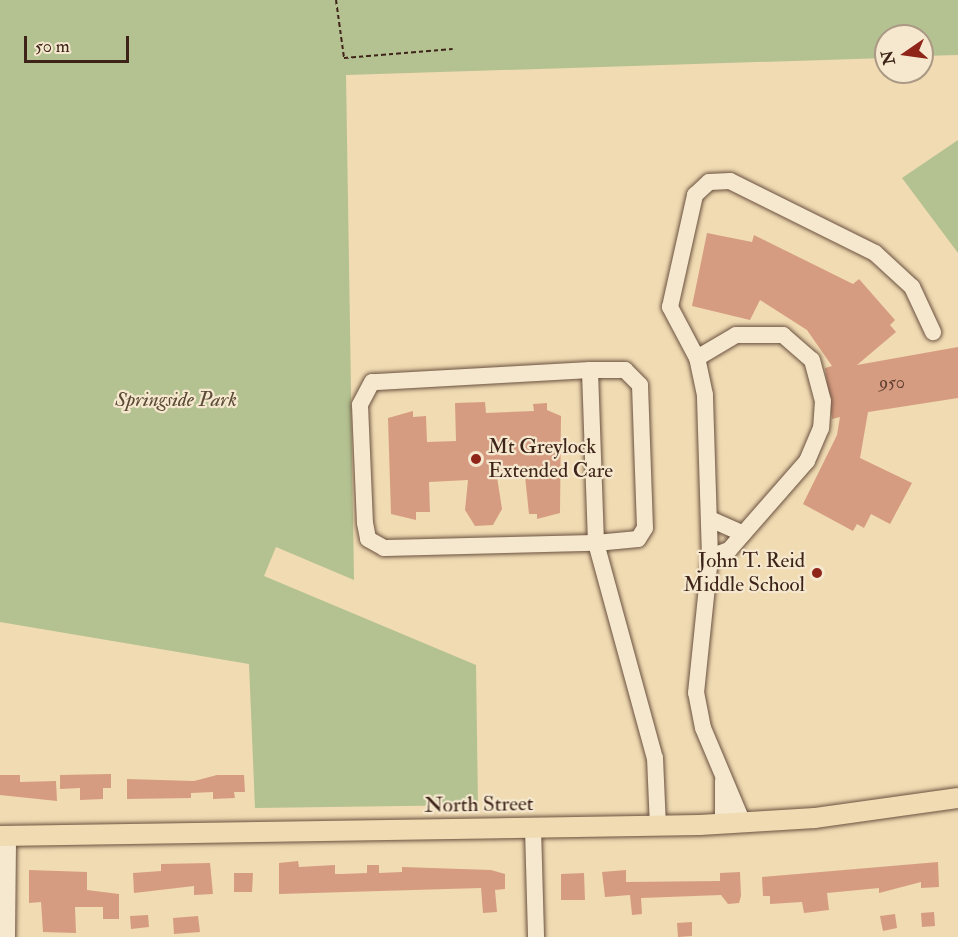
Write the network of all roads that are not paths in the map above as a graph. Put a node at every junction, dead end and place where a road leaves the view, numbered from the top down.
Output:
1 (933, 332) dead end
2 (697, 358) junction
3 (590, 370) junction
4 (710, 519) junction
5 (743, 534) junction
6 (596, 543) junction
7 (710, 557) junction
8 (723, 781) junction
9 (958, 798) edge
10 (723, 824) junction
11 (743, 824) junction
12 (658, 826) junction
13 (533, 828) junction
14 (4, 836) edge
15 (7, 937) edge
16 (536, 937) edge

1 - 2 street
2 - 4 street
2 - 5 street
3 - 6 street
3 - 6 street
3 - 6 street
4 - 5 street
4 - 7 street
5 - 7 street
6 - 12 street
7 - 8 street
8 - 10 street
8 - 11 street
9 - 11 main road, North Street
10 - 11 main road, North Street
10 - 12 main road, North Street
12 - 13 main road, North Street
13 - 14 main road, North Street
13 - 16 street
14 - 15 street

